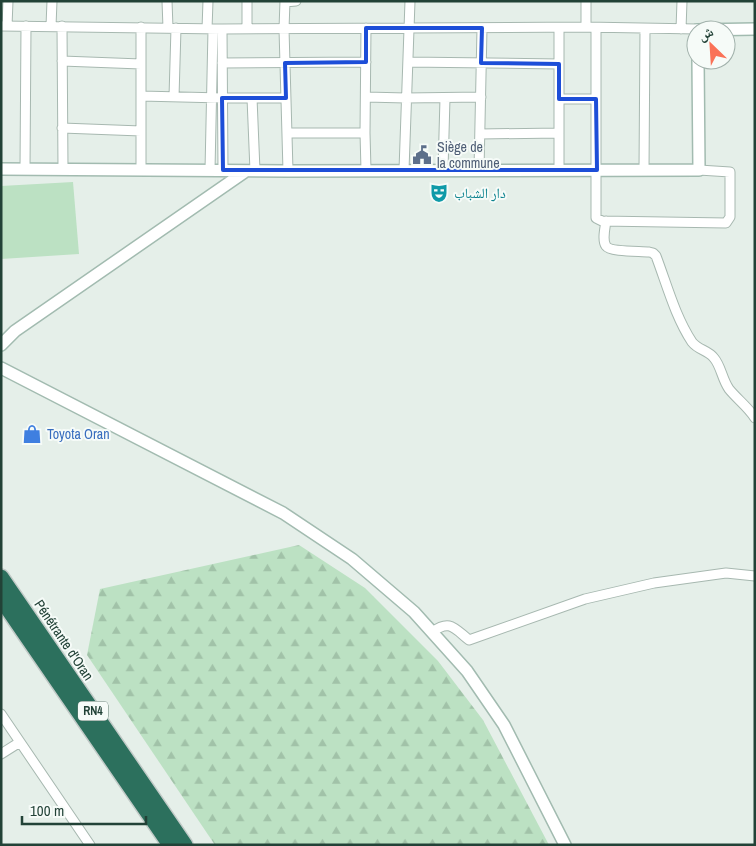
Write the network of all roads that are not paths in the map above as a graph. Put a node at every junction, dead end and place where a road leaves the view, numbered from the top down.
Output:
1 (8, 1) edge
2 (52, 1) edge
3 (167, 1) edge
4 (208, 1) edge
5 (247, 1) edge
6 (296, 1) edge
7 (410, 1) edge
8 (586, 1) edge
9 (682, 1) edge
10 (285, 2) edge
11 (4, 26) edge
12 (26, 26) junction
13 (51, 26) junction
14 (62, 26) junction
15 (140, 28) junction
16 (172, 28) junction
17 (366, 28) junction
18 (409, 28) junction
19 (482, 28) junction
20 (559, 28) junction
21 (591, 28) junction
22 (214, 29) junction
23 (247, 29) junction
24 (284, 29) junction
25 (645, 29) junction
26 (681, 29) junction
27 (686, 29) edge
28 (736, 29) edge
29 (755, 29) edge
30 (62, 61) junction
31 (366, 62) junction
32 (408, 62) junction
33 (222, 63) junction
34 (285, 63) junction
35 (481, 63) junction
36 (141, 64) junction
37 (559, 64) junction
38 (698, 70) edge
39 (141, 96) junction
40 (174, 97) junction
41 (366, 97) junction
42 (480, 97) junction
43 (212, 98) junction
44 (222, 98) junction
45 (252, 98) junction
46 (286, 98) junction
47 (406, 98) junction
48 (445, 98) junction
49 (559, 99) junction
50 (596, 99) junction
51 (62, 128) junction
52 (141, 131) junction
53 (287, 133) junction
54 (365, 133) junction
55 (559, 133) junction
56 (480, 134) junction
57 (1, 169) edge
58 (26, 169) junction
59 (63, 170) junction
60 (141, 170) junction
61 (210, 170) junction
62 (223, 170) junction
63 (366, 170) junction
64 (404, 170) junction
65 (443, 170) junction
66 (479, 170) junction
67 (560, 170) junction
68 (597, 170) junction
69 (644, 170) junction
70 (699, 170) junction
71 (250, 171) junction
72 (288, 171) junction
73 (606, 221) junction
74 (1, 345) edge
75 (1, 368) edge
76 (755, 418) edge
77 (755, 576) edge
78 (1, 577) edge
79 (1, 599) edge
80 (432, 632) junction
81 (1, 714) edge
82 (20, 742) junction
83 (1, 754) edge
84 (90, 845) edge
85 (170, 845) edge
86 (185, 845) edge
87 (565, 845) edge

1 - 11 street
2 - 13 street
3 - 16 street
4 - 22 street
5 - 23 street
6 - 10 street
7 - 18 street
8 - 21 street
9 - 26 street
10 - 24 street
11 - 12 street
12 - 13 street
12 - 58 street
13 - 14 street
14 - 15 street
14 - 30 street
15 - 16 street
15 - 36 street
16 - 22 street
16 - 40 street
17 - 18 street
17 - 24 street
17 - 31 street
18 - 19 street
18 - 32 street
19 - 20 street
19 - 35 street
20 - 21 street
20 - 37 street
21 - 25 street
21 - 50 street
22 - 23 street
22 - 33 street
22 - 43 street
23 - 24 street
24 - 34 street
25 - 26 street
25 - 69 street
26 - 27 street
28 - 29 street
30 - 36 street
30 - 51 street
31 - 34 street
31 - 41 street
32 - 35 street
32 - 47 street
33 - 34 street
33 - 44 street
34 - 46 street
35 - 37 street
35 - 42 street
36 - 39 street
37 - 49 street
38 - 70 street
39 - 40 street
39 - 52 street
40 - 43 street
41 - 47 street
41 - 54 street
42 - 48 street
42 - 56 street
43 - 44 street
43 - 61 street
44 - 45 street
44 - 62 street
45 - 46 street
45 - 71 street
46 - 53 street
47 - 48 street
47 - 64 street
48 - 65 street
49 - 50 street
49 - 55 street
50 - 68 street
51 - 52 street
51 - 59 street
52 - 60 street
53 - 54 street
53 - 72 street
54 - 63 street
55 - 56 street
55 - 67 street
56 - 66 street
57 - 58 street
58 - 59 street
59 - 60 street
60 - 61 street
61 - 62 street
62 - 71 street
63 - 64 street
63 - 72 street
64 - 65 street
65 - 66 street
66 - 67 street
67 - 68 street
68 - 69 street
68 - 73 street
69 - 70 street
70 - 73 street
71 - 72 street
71 - 74 street
73 - 76 street
75 - 80 street
77 - 80 street
78 - 86 highway, Pénétrante d'Oran / RN4
79 - 85 highway, Pénétrante d'Oran / RN4
80 - 87 street
81 - 82 street
82 - 83 street
82 - 84 street

